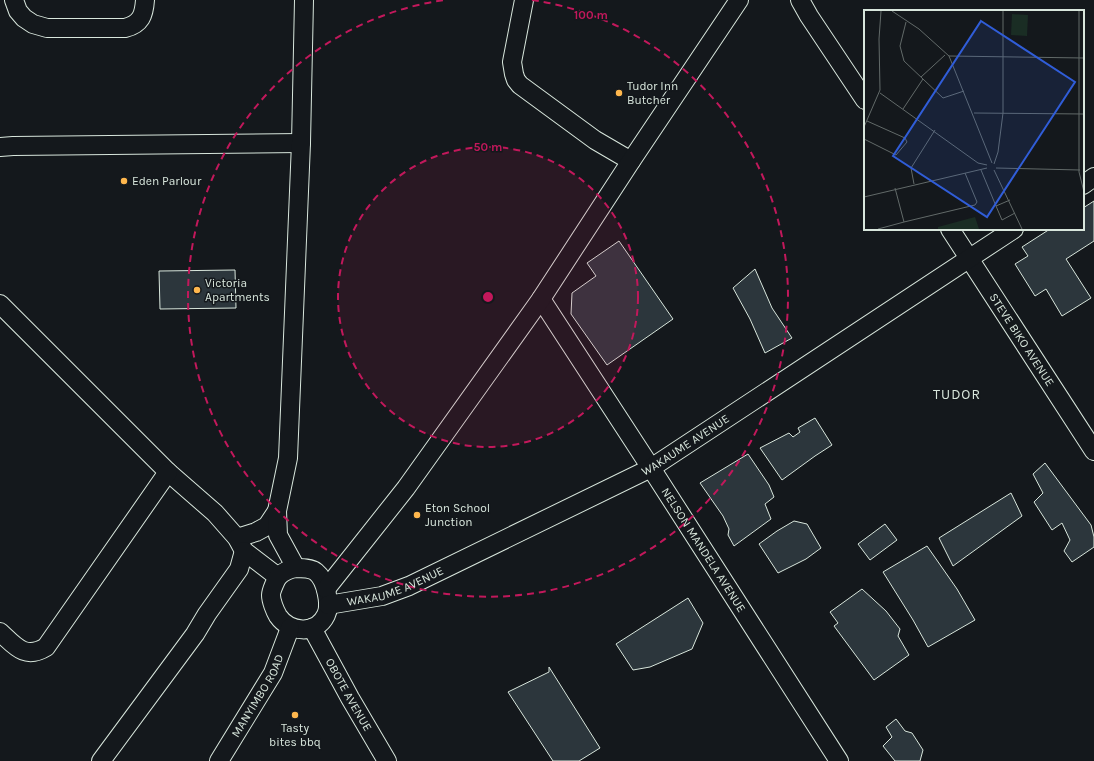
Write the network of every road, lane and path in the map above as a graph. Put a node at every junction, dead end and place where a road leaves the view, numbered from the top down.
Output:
1 (14, 0) edge
2 (145, 0) edge
3 (304, 0) edge
4 (524, 0) edge
5 (739, 0) edge
6 (800, 0) edge
7 (864, 98) edge
8 (301, 143) junction
9 (0, 147) edge
10 (631, 160) junction
11 (1094, 177) edge
12 (1084, 184) edge
13 (951, 230) edge
14 (1012, 230) edge
15 (969, 258) junction
16 (541, 299) junction
17 (0, 304) edge
18 (1094, 451) edge
19 (651, 468) junction
20 (168, 472) junction
21 (277, 511) junction
22 (241, 545) junction
23 (296, 568) junction
24 (278, 577) junction
25 (327, 597) junction
26 (290, 628) junction
27 (312, 628) junction
28 (0, 632) edge
29 (101, 761) edge
30 (219, 761) edge
31 (387, 761) edge
32 (839, 761) edge

1 - 2 street
3 - 8 street
4 - 10 street
5 - 10 street
6 - 7 street
8 - 9 street
8 - 21 street
10 - 16 street
11 - 12 street
13 - 15 street, STEVE BIKO AVENUE
14 - 15 street, WAKAUME AVENUE
15 - 18 street, STEVE BIKO AVENUE
15 - 19 street, WAKAUME AVENUE
16 - 19 street, NELSON MANDELA AVENUE
16 - 25 street
17 - 20 street
19 - 25 street, WAKAUME AVENUE
19 - 32 street, NELSON MANDELA AVENUE
20 - 22 street
20 - 28 street
21 - 22 street
21 - 23 street
22 - 24 street
22 - 29 street
23 - 24 street
23 - 25 street
24 - 26 street
25 - 27 street
26 - 27 street
26 - 30 street, MANYIMBO ROAD
27 - 31 street, OBOTE AVENUE

